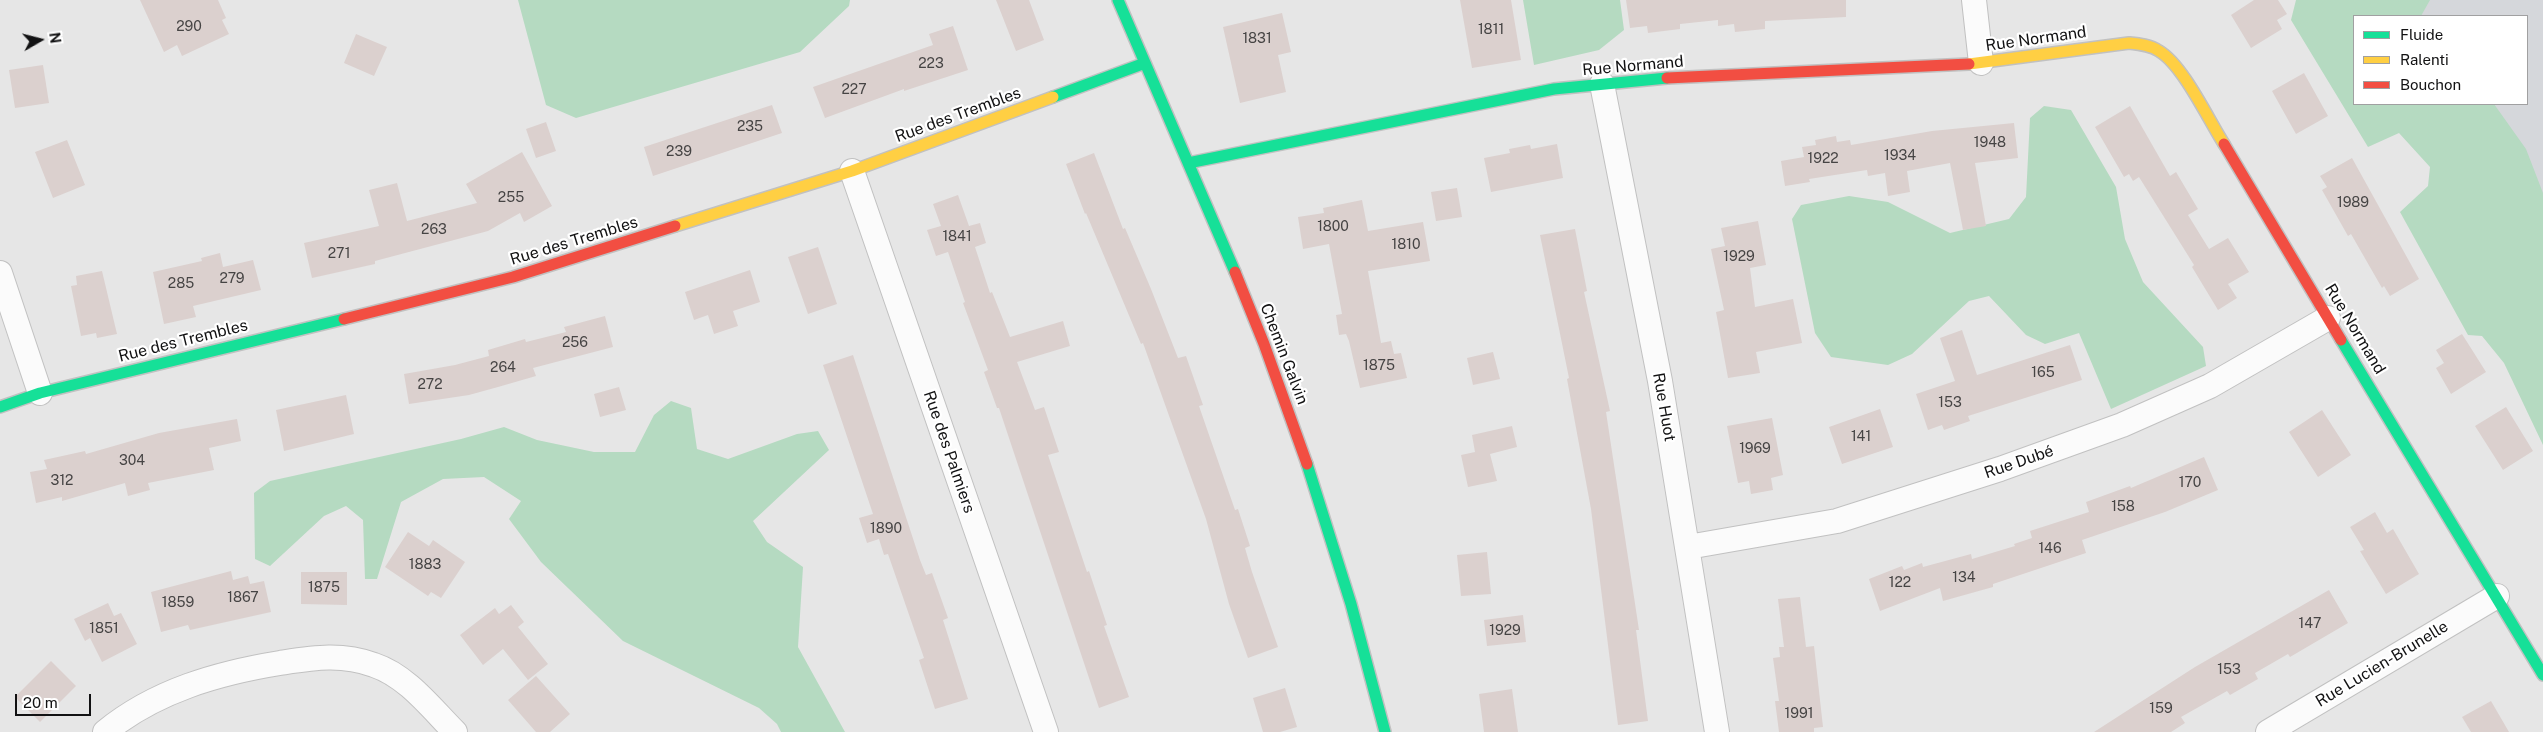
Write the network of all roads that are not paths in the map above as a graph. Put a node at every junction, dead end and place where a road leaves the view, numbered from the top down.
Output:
1 (1118, 0) edge
2 (1974, 0) edge
3 (1981, 63) junction
4 (1145, 64) junction
5 (1602, 84) junction
6 (1188, 163) junction
7 (852, 171) junction
8 (0, 273) edge
9 (2328, 318) junction
10 (40, 393) junction
11 (0, 408) edge
12 (1688, 547) junction
13 (2497, 596) junction
14 (2543, 675) edge
15 (105, 732) edge
16 (455, 732) edge
17 (1046, 732) edge
18 (1385, 732) edge
19 (1717, 732) edge
20 (2268, 732) edge

1 - 4 street, Chemin Galvin
2 - 3 street
3 - 5 street, Rue Normand
3 - 9 street, Rue Normand
4 - 6 street, Chemin Galvin
4 - 7 street, Rue des Trembles
5 - 6 street, Rue Normand
5 - 12 street, Rue Huot
6 - 18 street, Chemin Galvin
7 - 10 street, Rue des Trembles
7 - 17 street, Rue des Palmiers
8 - 10 street
9 - 12 street, Rue Dubé
9 - 13 street, Rue Normand
10 - 11 street, Rue des Trembles
12 - 19 street, Rue Huot
13 - 14 street, Rue Normand
13 - 20 street, Rue Lucien-Brunelle
15 - 16 street

